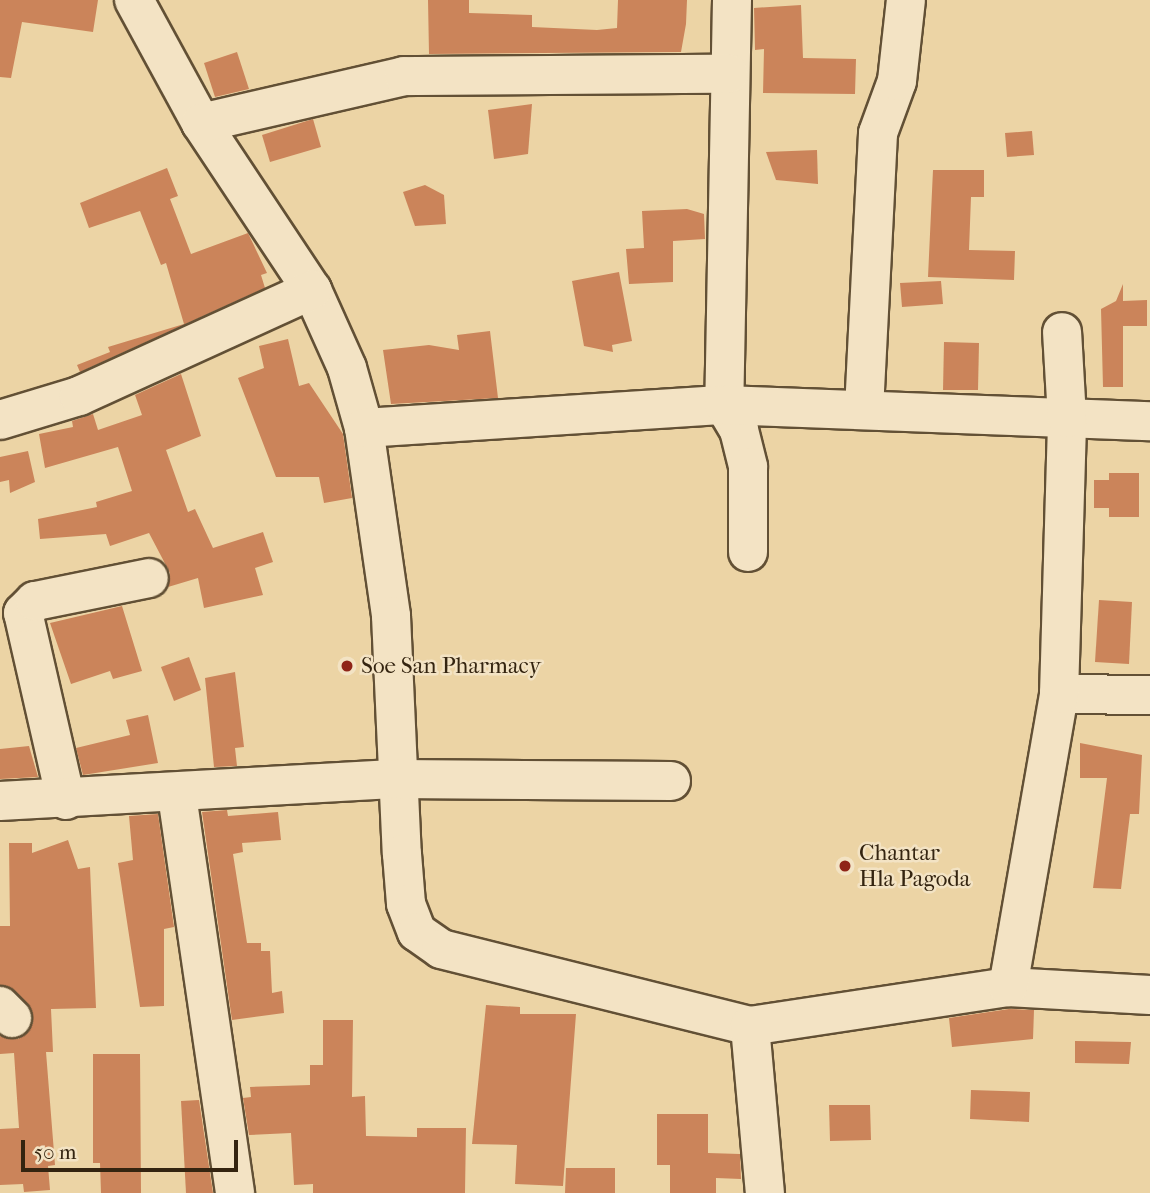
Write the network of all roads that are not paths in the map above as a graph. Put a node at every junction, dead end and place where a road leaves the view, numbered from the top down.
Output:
1 (134, 0) edge
2 (732, 0) edge
3 (906, 0) edge
4 (729, 74) junction
5 (201, 123) junction
6 (312, 290) junction
7 (1062, 332) dead end
8 (724, 405) junction
9 (864, 410) junction
10 (1067, 418) junction
11 (0, 420) edge
12 (1150, 421) edge
13 (363, 428) junction
14 (748, 552) dead end
15 (149, 578) dead end
16 (1059, 694) junction
17 (1150, 695) edge
18 (397, 779) junction
19 (671, 781) dead end
20 (177, 795) junction
21 (66, 800) junction
22 (0, 801) edge
23 (1008, 987) junction
24 (1150, 995) edge
25 (750, 1026) junction
26 (235, 1193) edge
27 (765, 1193) edge

1 - 5 street
2 - 4 street
3 - 9 street
4 - 5 street
4 - 8 street
5 - 6 street
6 - 11 street
6 - 13 street
7 - 10 street
8 - 9 street
8 - 13 street
8 - 14 street
9 - 10 street
10 - 12 street
10 - 16 street
13 - 18 street
15 - 21 street
16 - 17 street
16 - 23 street
18 - 19 street
18 - 20 street
18 - 25 street
20 - 21 street
20 - 26 street
21 - 22 street
23 - 24 street
23 - 25 street
25 - 27 street

